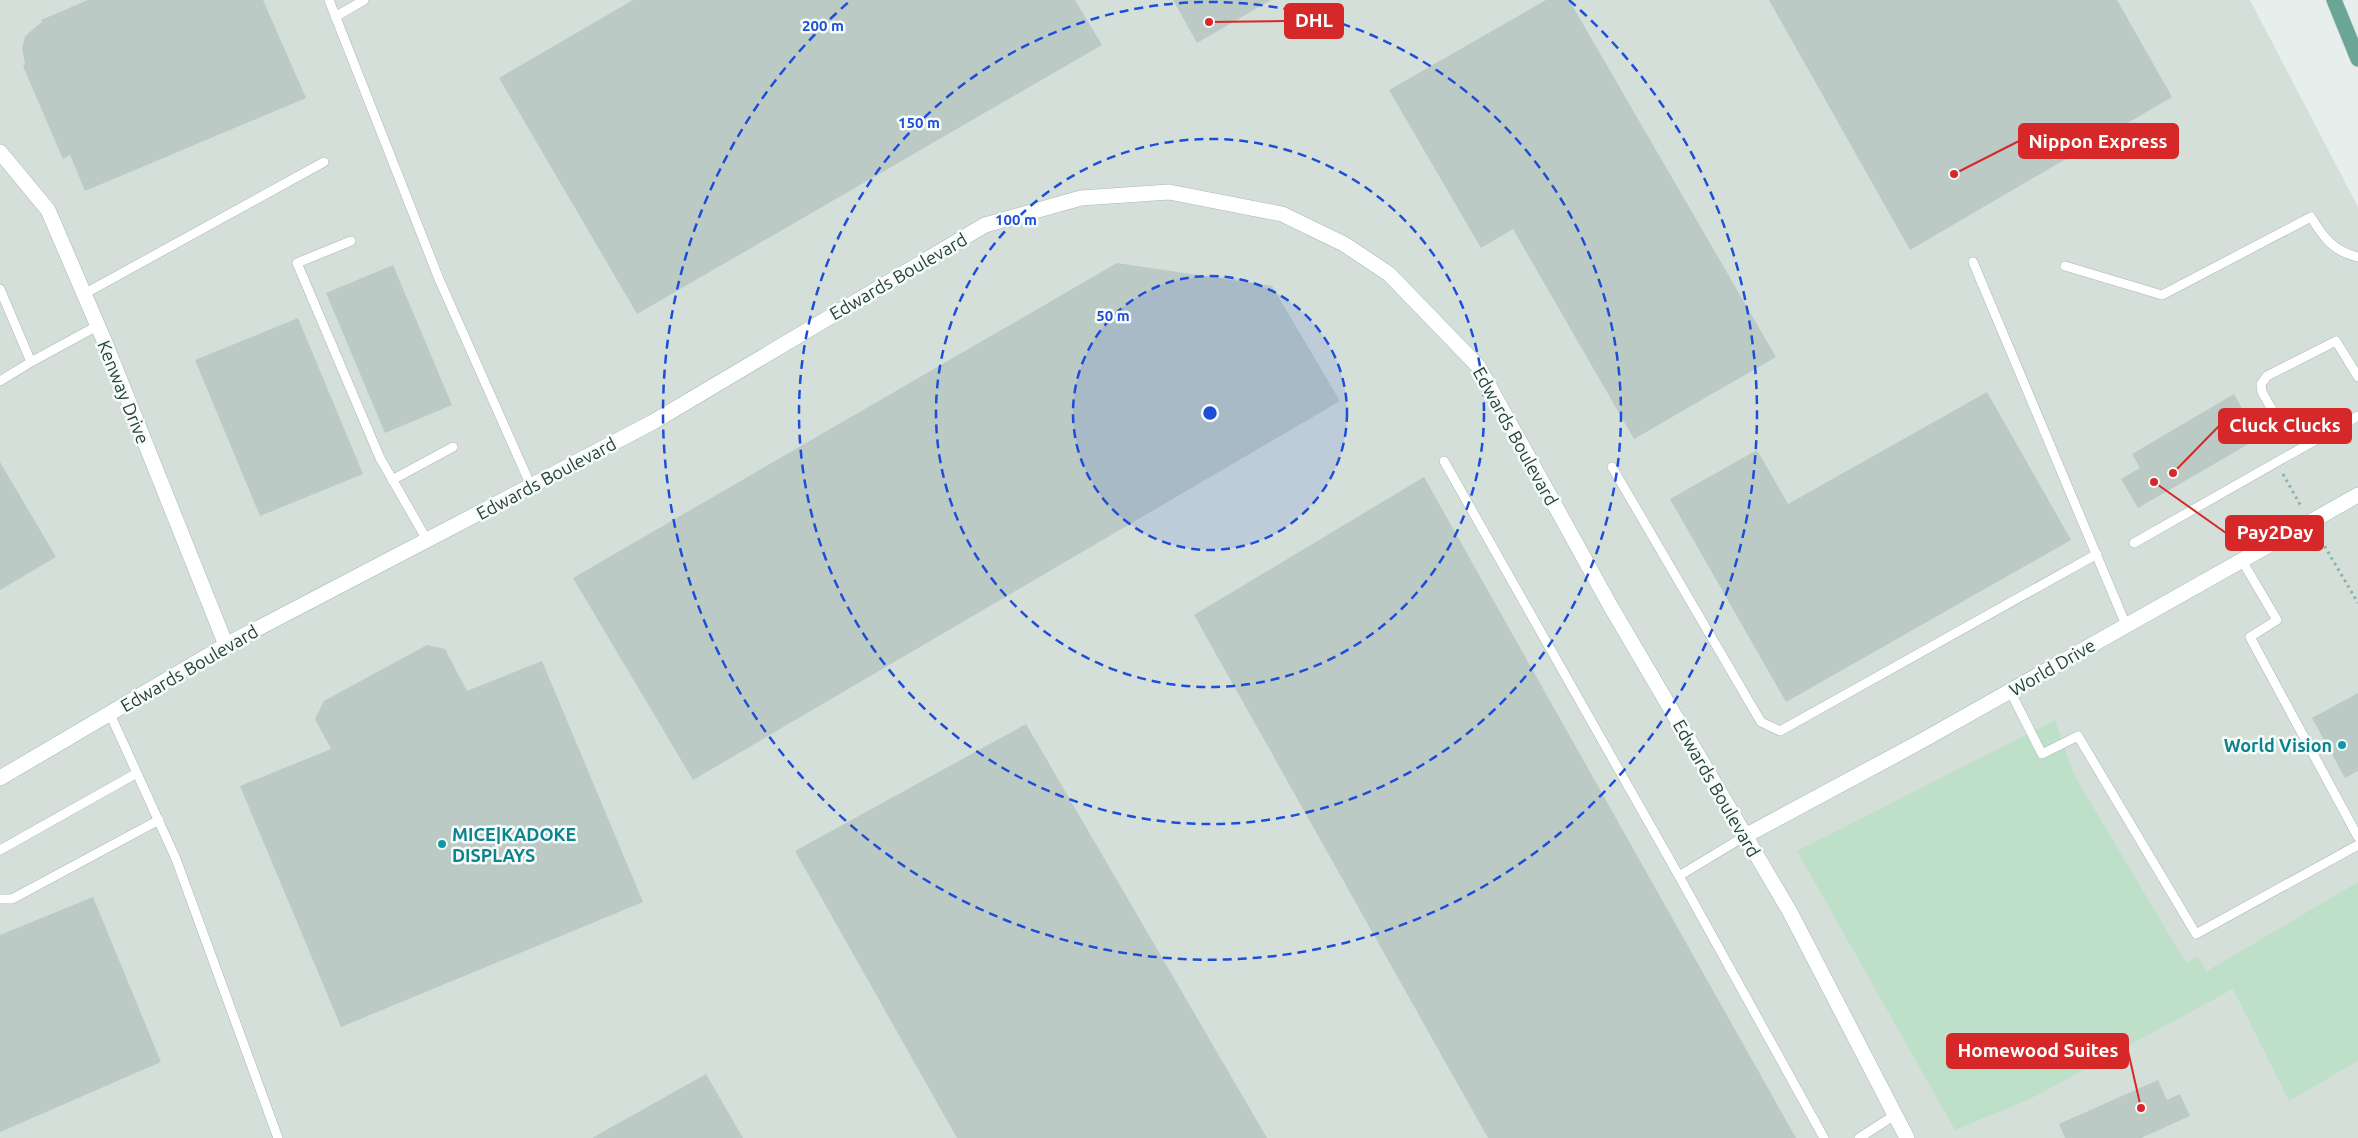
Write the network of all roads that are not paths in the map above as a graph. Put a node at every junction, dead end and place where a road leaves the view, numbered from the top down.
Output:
1 (329, 0) edge
2 (364, 0) edge
3 (2334, 0) edge
4 (335, 16) junction
5 (2358, 59) edge
6 (0, 152) edge
7 (324, 162) dead end
8 (351, 241) dead end
9 (2358, 257) edge
10 (1973, 262) dead end
11 (2065, 266) dead end
12 (0, 289) edge
13 (84, 294) junction
14 (97, 326) junction
15 (31, 362) junction
16 (2358, 377) edge
17 (0, 381) edge
18 (2274, 416) dead end
19 (2358, 416) edge
20 (453, 446) dead end
21 (1444, 461) dead end
22 (1612, 467) dead end
23 (392, 480) junction
24 (531, 486) junction
25 (2358, 495) edge
26 (427, 540) junction
27 (2134, 543) dead end
28 (2097, 554) junction
29 (2241, 559) junction
30 (2126, 625) junction
31 (226, 645) junction
32 (2010, 691) junction
33 (110, 714) junction
34 (137, 773) junction
35 (0, 778) edge
36 (159, 820) junction
37 (1746, 836) junction
38 (2358, 837) edge
39 (2358, 845) edge
40 (0, 850) edge
41 (1679, 876) junction
42 (0, 899) edge
43 (1896, 1115) junction
44 (278, 1138) edge
45 (1824, 1138) edge
46 (1859, 1138) edge
47 (1907, 1138) edge

1 - 4 lane
2 - 4 lane
3 - 5 main road
4 - 24 lane
6 - 13 street, Kenway Drive
7 - 13 lane
8 - 23 lane
9 - 11 lane
10 - 28 lane
12 - 15 lane
13 - 14 street, Kenway Drive
14 - 15 lane
14 - 31 street, Kenway Drive
15 - 17 lane
16 - 18 lane
19 - 27 lane
20 - 23 lane
21 - 41 lane
22 - 28 lane
23 - 26 lane
24 - 26 street, Edwards Boulevard
24 - 37 street, Edwards Boulevard
25 - 29 street, World Drive
26 - 31 street, Edwards Boulevard
28 - 30 lane
29 - 30 street, World Drive
29 - 38 lane
30 - 32 street, World Drive
31 - 33 street, Edwards Boulevard
32 - 37 street, World Drive
32 - 39 lane
33 - 34 lane
33 - 35 street, Edwards Boulevard
34 - 36 lane
34 - 40 lane
36 - 42 lane
36 - 44 lane
37 - 41 lane
37 - 43 street, Edwards Boulevard
41 - 45 lane
43 - 46 lane
43 - 47 street, Edwards Boulevard

